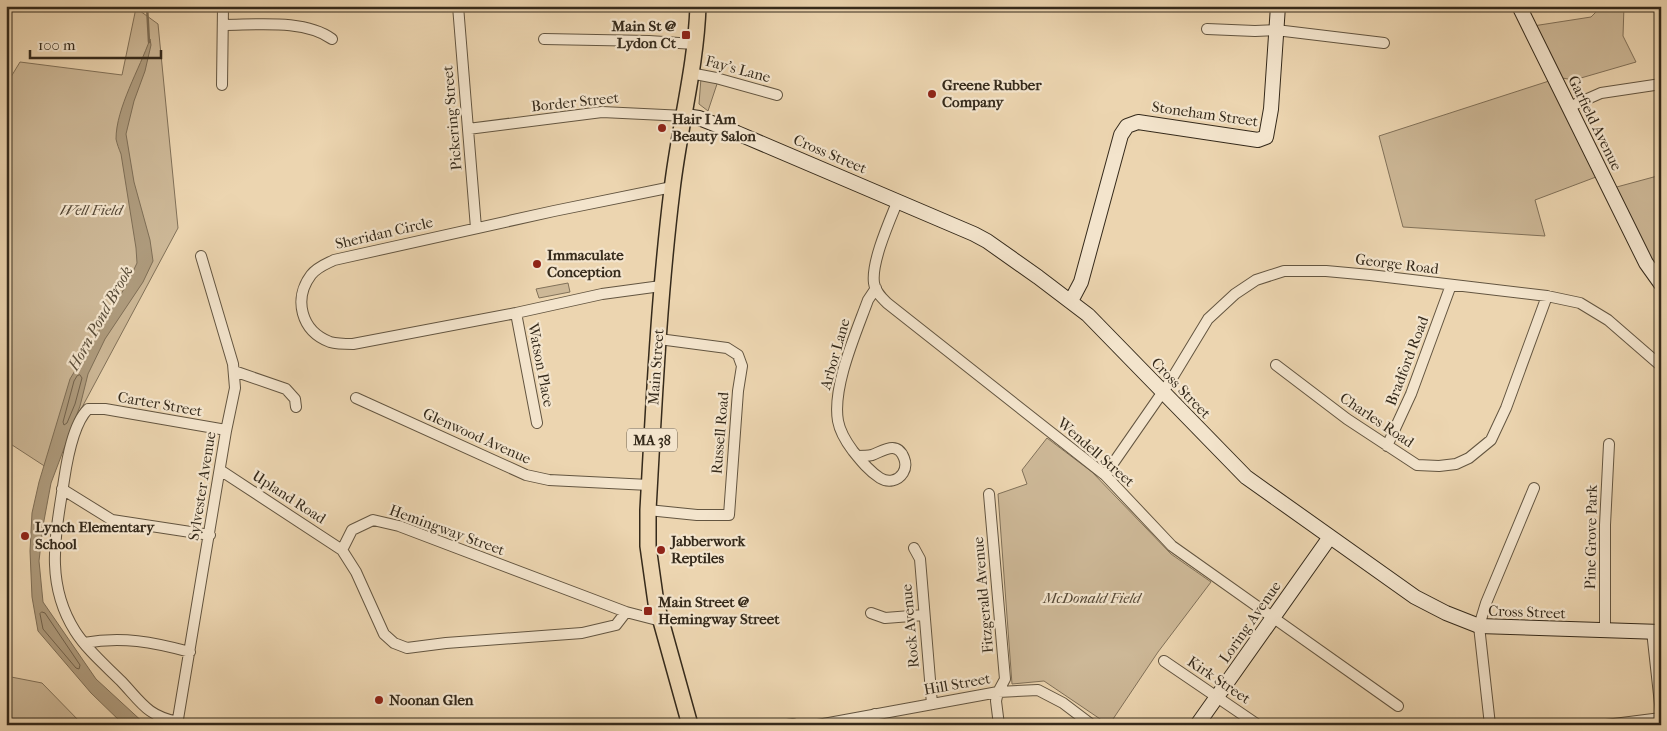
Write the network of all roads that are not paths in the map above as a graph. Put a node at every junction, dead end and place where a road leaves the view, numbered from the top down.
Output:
1 (223, 6) edge
2 (458, 6) edge
3 (698, 6) edge
4 (1278, 6) edge
5 (1518, 6) edge
6 (224, 25) junction
7 (1207, 29) dead end
8 (1276, 30) junction
9 (332, 39) dead end
10 (544, 39) dead end
11 (1384, 43) dead end
12 (694, 44) junction
13 (690, 73) junction
14 (1661, 84) edge
15 (222, 85) dead end
16 (777, 95) dead end
17 (1569, 107) junction
18 (685, 116) junction
19 (468, 129) junction
20 (672, 187) junction
21 (898, 200) junction
22 (476, 228) junction
23 (201, 256) dead end
24 (1661, 284) edge
25 (1451, 285) junction
26 (661, 286) junction
27 (876, 288) junction
28 (1547, 296) junction
29 (1071, 301) junction
30 (516, 313) junction
31 (659, 339) junction
32 (1276, 365) dead end
33 (1661, 366) edge
34 (234, 370) junction
35 (1162, 392) junction
36 (356, 398) dead end
37 (296, 407) dead end
38 (537, 423) dead end
39 (226, 430) junction
40 (1609, 444) dead end
41 (1387, 446) junction
42 (857, 456) junction
43 (220, 470) junction
44 (1105, 475) junction
45 (649, 485) junction
46 (1534, 488) dead end
47 (62, 490) junction
48 (989, 494) dead end
49 (648, 510) junction
50 (210, 535) junction
51 (1330, 537) junction
52 (914, 548) dead end
53 (342, 550) junction
54 (626, 612) junction
55 (871, 613) dead end
56 (924, 615) junction
57 (1274, 617) junction
58 (661, 621) junction
59 (1479, 626) junction
60 (1605, 630) junction
61 (1656, 631) edge
62 (84, 643) junction
63 (190, 652) junction
64 (1164, 661) dead end
65 (998, 692) junction
66 (1218, 696) junction
67 (932, 704) junction
68 (1398, 706) dead end
69 (1661, 713) edge
70 (875, 714) junction
71 (1661, 718) edge
72 (177, 723) edge
73 (812, 724) edge
74 (690, 725) edge
75 (818, 725) edge
76 (877, 725) edge
77 (999, 725) edge
78 (1092, 725) edge
79 (1197, 725) edge
80 (1258, 725) edge
81 (1490, 725) edge
82 (1606, 725) edge

1 - 6 street
2 - 19 street, Pickering Street
3 - 12 main road, Main Street / MA 38
4 - 8 street
5 - 17 street, Garfield Avenue
6 - 9 street
6 - 15 street
7 - 8 street
8 - 11 street
8 - 29 street, Stoneham Street
10 - 12 street
12 - 13 main road, Main Street / MA 38
13 - 16 street, Fay's Lane
13 - 18 main road, Main Street / MA 38
14 - 17 street
17 - 24 street, Garfield Avenue
18 - 19 street, Border Street
18 - 20 main road, Main Street / MA 38
18 - 21 street, Cross Street
19 - 22 street, Pickering Street
20 - 22 street, Sheridan Circle
20 - 26 main road, Main Street / MA 38
21 - 27 street
21 - 29 street, Cross Street
22 - 30 street, Sheridan Circle
23 - 34 street, Sylvester Avenue
25 - 28 street, George Road
25 - 35 street, George Road
25 - 41 street, Bradford Road
26 - 30 street, Sheridan Circle
26 - 31 main road, Main Street / MA 38
27 - 42 street, Arbor Lane
27 - 44 street, Wendell Street
28 - 33 street, George Road
28 - 41 street, Charles Road
29 - 35 street, Cross Street
30 - 38 street, Watson Place
31 - 45 main road, Main Street / MA 38
31 - 49 street, Russell Road
32 - 41 street, Charles Road
34 - 37 street
34 - 39 street, Sylvester Avenue
35 - 44 street
35 - 51 street, Cross Street
36 - 45 street, Glenwood Avenue
39 - 43 street, Sylvester Avenue
39 - 47 street, Carter Street
40 - 60 street, Pine Grove Park
42 - 42 street, Arbor Lane
43 - 50 street, Sylvester Avenue
43 - 53 street, Upland Road
44 - 57 street, Wendell Street
45 - 49 main road, Main Street / MA 38
46 - 59 street
47 - 50 street
47 - 62 street
48 - 65 street, Fitzgerald Avenue
49 - 58 main road, Main Street / MA 38
50 - 63 street, Sylvester Avenue
51 - 57 street, Loring Avenue
51 - 59 street, Cross Street
52 - 56 street, Rock Avenue
53 - 54 street, Hemingway Street
53 - 54 street
54 - 58 street, Hemingway Street
55 - 56 street
56 - 67 street, Rock Avenue
57 - 66 street, Loring Avenue
57 - 68 street, Wendell Street
58 - 74 main road, Main Street / MA 38
59 - 60 street, Cross Street
59 - 81 street
60 - 61 street, Cross Street
61 - 69 street
62 - 63 street
62 - 72 street
63 - 72 street, Sylvester Avenue
64 - 66 street, Kirk Street
65 - 67 street, Hill Street
65 - 77 street, Fitzgerald Avenue
65 - 78 street, Hill Street
66 - 79 street, Loring Avenue
66 - 80 street, Kirk Street
67 - 70 street, Hill Street
70 - 75 street, Hill Street
70 - 76 street
71 - 82 street
73 - 75 street, Hill Street

